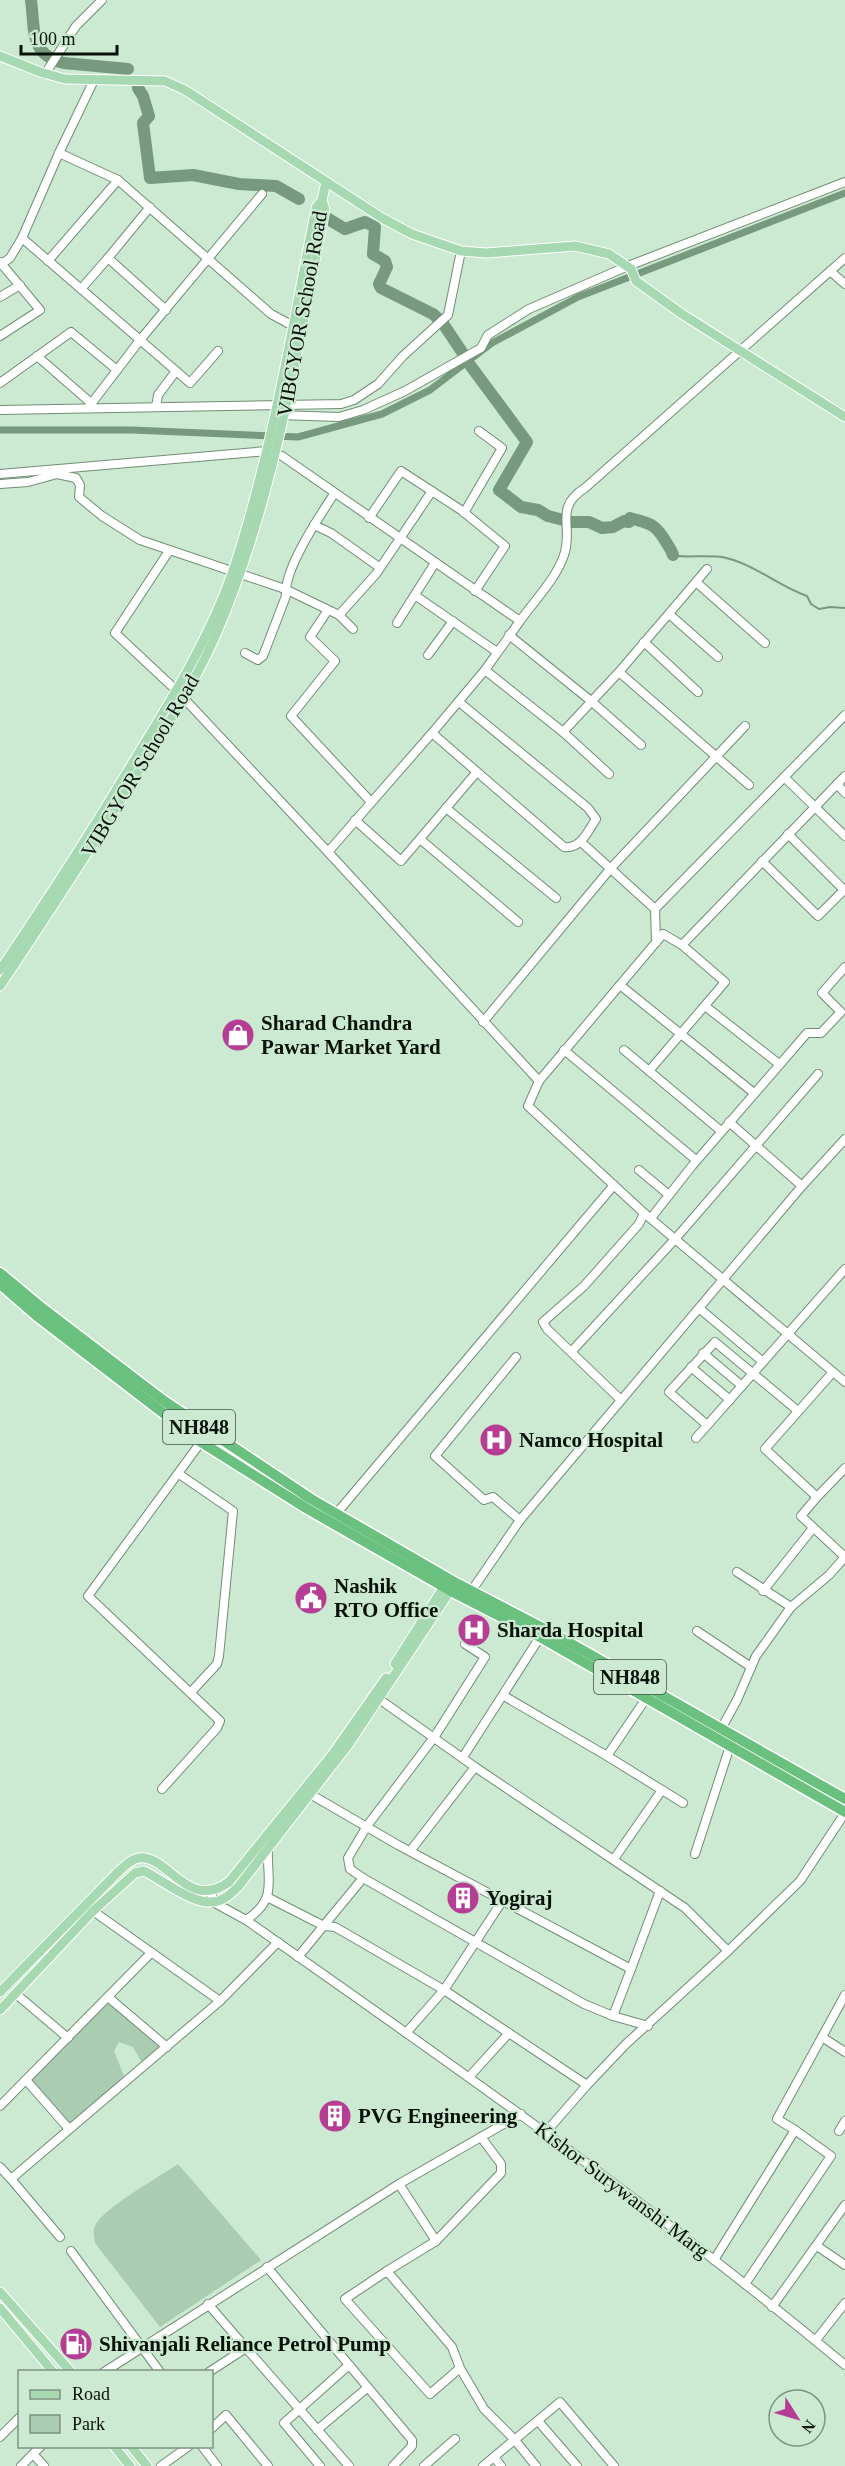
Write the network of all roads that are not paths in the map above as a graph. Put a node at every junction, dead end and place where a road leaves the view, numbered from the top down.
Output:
1 (102, 0) edge
2 (0, 56) edge
3 (45, 73) junction
4 (94, 80) junction
5 (58, 153) junction
6 (118, 180) junction
7 (326, 182) junction
8 (845, 182) edge
9 (262, 194) dead end
10 (150, 207) junction
11 (22, 238) junction
12 (461, 252) junction
13 (108, 258) junction
14 (845, 258) edge
15 (208, 259) junction
16 (48, 261) junction
17 (1, 263) edge
18 (630, 268) junction
19 (830, 271) junction
20 (845, 284) edge
21 (20, 285) junction
22 (81, 289) junction
23 (0, 297) edge
24 (166, 310) junction
25 (297, 328) junction
26 (0, 336) edge
27 (140, 340) junction
28 (741, 350) junction
29 (218, 351) dead end
30 (37, 356) junction
31 (117, 370) junction
32 (176, 371) junction
33 (0, 383) edge
34 (89, 406) junction
35 (156, 407) junction
36 (0, 410) edge
37 (279, 413) junction
38 (845, 417) edge
39 (479, 431) dead end
40 (272, 452) junction
41 (0, 474) edge
42 (0, 484) edge
43 (432, 491) junction
44 (334, 494) junction
45 (464, 513) junction
46 (369, 518) junction
47 (314, 525) junction
48 (400, 539) junction
49 (169, 551) junction
50 (435, 563) junction
51 (379, 567) junction
52 (707, 569) dead end
53 (236, 572) junction
54 (696, 582) junction
55 (285, 589) junction
56 (475, 591) junction
57 (416, 596) junction
58 (328, 610) junction
59 (669, 614) junction
60 (339, 615) junction
61 (453, 621) junction
62 (520, 621) junction
63 (397, 623) dead end
64 (353, 629) dead end
65 (509, 635) junction
66 (644, 642) junction
67 (765, 643) dead end
68 (497, 652) junction
69 (245, 653) dead end
70 (428, 655) dead end
71 (718, 657) dead end
72 (485, 670) junction
73 (619, 672) junction
74 (698, 692) dead end
75 (181, 694) junction
76 (591, 701) junction
77 (459, 702) junction
78 (845, 715) edge
79 (745, 726) dead end
80 (563, 732) junction
81 (432, 734) junction
82 (641, 745) dead end
83 (717, 758) junction
84 (476, 772) junction
85 (609, 774) dead end
86 (845, 776) edge
87 (784, 777) junction
88 (837, 784) junction
89 (749, 785) dead end
90 (845, 793) edge
91 (371, 802) junction
92 (816, 806) junction
93 (446, 808) junction
94 (355, 820) junction
95 (788, 834) junction
96 (845, 836) edge
97 (420, 839) junction
98 (581, 842) junction
99 (328, 852) junction
100 (762, 861) junction
101 (610, 868) junction
102 (844, 890) edge
103 (556, 898) dead end
104 (655, 909) junction
105 (40, 919) junction
106 (518, 922) dead end
107 (656, 942) junction
108 (682, 945) junction
109 (845, 967) edge
110 (0, 970) edge
111 (620, 985) junction
112 (0, 986) edge
113 (705, 1006) junction
114 (483, 1022) junction
115 (681, 1035) junction
116 (564, 1050) junction
117 (624, 1050) dead end
118 (779, 1064) junction
119 (649, 1071) junction
120 (818, 1074) dead end
121 (539, 1081) junction
122 (754, 1093) junction
123 (729, 1122) junction
124 (721, 1131) junction
125 (845, 1139) edge
126 (756, 1147) junction
127 (696, 1160) junction
128 (639, 1170) dead end
129 (614, 1185) junction
130 (802, 1186) junction
131 (669, 1195) junction
132 (647, 1216) junction
133 (675, 1238) junction
134 (845, 1269) edge
135 (0, 1273) edge
136 (724, 1278) junction
137 (0, 1284) edge
138 (700, 1309) junction
139 (787, 1334) junction
140 (572, 1352) junction
141 (703, 1353) junction
142 (516, 1357) dead end
143 (763, 1362) junction
144 (691, 1366) junction
145 (833, 1372) junction
146 (753, 1373) junction
147 (845, 1382) edge
148 (742, 1386) junction
149 (621, 1400) junction
150 (730, 1400) junction
151 (798, 1411) junction
152 (707, 1425) junction
153 (696, 1438) dead end
154 (201, 1442) junction
155 (845, 1468) edge
156 (178, 1474) junction
157 (817, 1497) junction
158 (336, 1514) junction
159 (520, 1520) junction
160 (813, 1528) junction
161 (844, 1561) edge
162 (737, 1572) dead end
163 (450, 1585) junction
164 (763, 1591) junction
165 (469, 1595) junction
166 (791, 1607) junction
167 (512, 1618) junction
168 (697, 1631) dead end
169 (540, 1637) junction
170 (465, 1644) dead end
171 (751, 1667) junction
172 (191, 1692) junction
173 (504, 1696) junction
174 (647, 1697) junction
175 (379, 1699) junction
176 (719, 1733) junction
177 (435, 1736) junction
178 (731, 1740) junction
179 (607, 1756) junction
180 (463, 1757) junction
181 (476, 1767) junction
182 (812, 1786) junction
183 (162, 1789) dead end
184 (662, 1790) junction
185 (310, 1794) junction
186 (845, 1799) edge
187 (682, 1803) dead end
188 (845, 1812) edge
189 (368, 1826) junction
190 (268, 1845) junction
191 (411, 1850) junction
192 (695, 1854) dead end
193 (614, 1859) junction
194 (363, 1878) junction
195 (210, 1891) junction
196 (660, 1891) junction
197 (267, 1897) junction
198 (503, 1900) junction
199 (215, 1903) junction
200 (93, 1911) junction
201 (246, 1920) junction
202 (324, 1926) junction
203 (278, 1942) junction
204 (475, 1942) junction
205 (728, 1951) junction
206 (151, 1953) junction
207 (298, 1957) junction
208 (631, 1969) junction
209 (444, 1990) junction
210 (0, 1992) edge
211 (16, 1994) junction
212 (845, 1995) edge
213 (108, 1996) junction
214 (219, 2001) junction
215 (0, 2010) edge
216 (613, 2016) junction
217 (648, 2026) junction
218 (406, 2033) junction
219 (509, 2033) junction
220 (822, 2037) junction
221 (68, 2038) junction
222 (167, 2047) junction
223 (845, 2052) edge
224 (469, 2077) junction
225 (26, 2080) junction
226 (587, 2085) junction
227 (0, 2106) edge
228 (521, 2114) junction
229 (845, 2121) edge
230 (69, 2129) junction
231 (795, 2130) junction
232 (839, 2131) dead end
233 (546, 2132) junction
234 (481, 2137) junction
235 (0, 2167) edge
236 (11, 2179) junction
237 (399, 2184) junction
238 (845, 2206) edge
239 (60, 2237) dead end
240 (436, 2241) junction
241 (817, 2246) junction
242 (71, 2251) dead end
243 (714, 2260) junction
244 (845, 2265) edge
245 (267, 2267) junction
246 (387, 2271) junction
247 (745, 2284) junction
248 (1, 2296) edge
249 (845, 2303) edge
250 (208, 2304) junction
251 (772, 2307) junction
252 (0, 2308) edge
253 (816, 2340) junction
254 (142, 2347) junction
255 (246, 2348) junction
256 (349, 2365) junction
257 (845, 2365) edge
258 (460, 2368) junction
259 (51, 2370) edge
260 (68, 2370) edge
261 (107, 2370) edge
262 (159, 2370) edge
263 (212, 2370) edge
264 (367, 2388) junction
265 (298, 2409) junction
266 (18, 2419) edge
267 (538, 2421) junction
268 (213, 2427) edge
269 (317, 2430) junction
270 (0, 2437) edge
271 (455, 2439) dead end
272 (514, 2439) junction
273 (38, 2448) edge
274 (116, 2448) edge
275 (133, 2448) edge
276 (186, 2448) edge
277 (204, 2448) edge
278 (33, 2454) junction
279 (494, 2457) junction
280 (21, 2466) edge
281 (44, 2466) edge
282 (130, 2466) edge
283 (147, 2466) edge
284 (161, 2466) edge
285 (217, 2466) edge
286 (268, 2466) edge
287 (320, 2466) edge
288 (349, 2466) edge
289 (393, 2466) edge
290 (424, 2466) edge
291 (483, 2466) edge
292 (501, 2466) edge
293 (536, 2466) edge
294 (577, 2466) edge
295 (614, 2466) edge

1 - 3 street
2 - 3 main road
3 - 4 main road
4 - 5 street
4 - 7 main road
5 - 6 street
5 - 11 street
6 - 10 street
6 - 16 street
7 - 12 main road
7 - 25 main road, VIBGYOR School Road
8 - 18 street
9 - 15 street
10 - 13 street
10 - 15 street
11 - 16 street
11 - 17 street
12 - 18 main road
12 - 37 street
13 - 22 street
13 - 24 street
14 - 19 street
15 - 24 street
15 - 25 street
16 - 22 street
17 - 21 street
18 - 28 main road
18 - 37 street
19 - 20 street
19 - 28 street
21 - 23 street
21 - 26 street
22 - 27 street
24 - 27 street
25 - 37 main road, VIBGYOR School Road
27 - 31 street
27 - 32 street
28 - 38 main road
28 - 62 street
29 - 32 street
30 - 31 street
30 - 33 street
30 - 34 street
31 - 34 street
32 - 35 street
34 - 35 street
34 - 36 street
35 - 37 street
37 - 40 main road, VIBGYOR School Road
39 - 45 street
40 - 41 street
40 - 44 street
40 - 53 main road, VIBGYOR School Road
42 - 49 street
43 - 45 street
43 - 46 street
43 - 48 street
44 - 46 street
44 - 47 street
45 - 56 street
46 - 48 street
47 - 51 street
47 - 55 street
48 - 50 street
48 - 51 street
49 - 53 street
49 - 75 street
50 - 56 street
50 - 57 street
51 - 60 street
52 - 54 street
53 - 55 street
53 - 75 main road, VIBGYOR School Road
54 - 59 street
54 - 67 street
55 - 58 street
55 - 69 street
56 - 62 street
57 - 61 street
57 - 63 street
58 - 60 street
58 - 91 street
59 - 66 street
59 - 71 street
60 - 64 street
61 - 68 street
61 - 70 street
62 - 65 street
65 - 68 street
65 - 76 street
66 - 73 street
66 - 74 street
68 - 72 street
72 - 77 street
72 - 80 street
73 - 76 street
73 - 83 street
75 - 99 street
75 - 105 main road, VIBGYOR School Road
76 - 80 street
76 - 82 street
77 - 81 street
77 - 98 street
78 - 87 street
79 - 83 street
80 - 85 street
81 - 84 street
81 - 91 street
83 - 89 street
83 - 101 street
84 - 93 street
84 - 98 street
86 - 88 street
87 - 92 street
87 - 104 street
88 - 90 street
88 - 92 street
91 - 94 street
92 - 95 street
92 - 96 street
93 - 97 street
93 - 103 street
94 - 97 street
94 - 99 street
95 - 100 street
95 - 102 street
97 - 106 street
98 - 101 street
99 - 114 street
100 - 102 street
100 - 108 street
101 - 104 street
101 - 114 street
104 - 107 street
105 - 110 main road, VIBGYOR School Road
105 - 112 main road, VIBGYOR School Road
107 - 108 street
107 - 111 street
108 - 113 street
109 - 118 street
111 - 115 street
111 - 116 street
113 - 115 street
113 - 118 street
114 - 121 street
115 - 119 street
115 - 122 street
116 - 121 street
116 - 127 street
117 - 119 street
118 - 122 street
119 - 124 street
120 - 126 street
121 - 129 street
122 - 123 street
123 - 124 street
123 - 126 street
124 - 127 street
125 - 130 street
126 - 130 street
126 - 133 street
127 - 131 street
128 - 131 street
129 - 132 street
129 - 158 street
130 - 136 street
131 - 132 street
132 - 133 street
132 - 140 street
133 - 136 street
133 - 140 street
134 - 139 street
135 - 158 highway, NH848
136 - 138 street
136 - 139 street
137 - 154 highway, NH848
138 - 143 street
138 - 149 street
139 - 143 street
139 - 145 street
140 - 149 street
141 - 144 street
141 - 146 street
141 - 148 street
142 - 159 street
143 - 146 street
144 - 150 street
144 - 152 street
145 - 147 street
145 - 151 street
146 - 148 street
146 - 151 street
148 - 150 street
149 - 159 street
150 - 152 street
151 - 157 street
152 - 153 street
154 - 156 street
154 - 163 highway, NH848
155 - 157 street
156 - 172 street
156 - 172 street
157 - 160 street
158 - 163 highway, NH848
159 - 165 street
160 - 161 street
160 - 164 street
161 - 166 street
162 - 164 street
163 - 165 highway, NH848
163 - 175 main road
163 - 195 main road
164 - 166 street
165 - 167 highway, NH848
166 - 171 street
167 - 169 highway, NH848
167 - 176 highway, NH848
168 - 171 street
169 - 173 street
169 - 174 highway, NH848
170 - 177 street
171 - 176 street
172 - 183 street
173 - 179 street
173 - 180 street
174 - 176 highway, NH848
174 - 179 street
175 - 177 street
175 - 185 main road
176 - 178 highway, NH848
177 - 180 street
177 - 189 street
178 - 182 highway, NH848
178 - 192 street
179 - 184 street
180 - 181 street
181 - 191 street
181 - 193 street
182 - 186 highway, NH848
182 - 188 highway, NH848
184 - 187 street
184 - 193 street
185 - 189 street
185 - 190 main road
188 - 205 street
189 - 191 street
189 - 194 street
190 - 197 street
190 - 199 main road
191 - 198 street
193 - 196 street
194 - 202 street
194 - 204 street
195 - 199 street
195 - 210 main road
196 - 205 street
196 - 208 street
197 - 201 street
197 - 202 street
198 - 204 street
198 - 208 street
199 - 200 main road
199 - 201 street, Kishor Surywanshi Marg
200 - 206 street
200 - 211 main road
201 - 203 street, Kishor Surywanshi Marg
202 - 207 street
202 - 209 street
203 - 207 street, Kishor Surywanshi Marg
203 - 214 street
204 - 209 street
204 - 216 street
205 - 217 street
206 - 213 street
206 - 214 street
207 - 218 street, Kishor Surywanshi Marg
208 - 216 street
209 - 218 street
209 - 219 street
211 - 215 main road
211 - 221 street
212 - 220 street
213 - 221 street
213 - 222 street
214 - 222 street
216 - 217 street
217 - 226 street
218 - 224 street, Kishor Surywanshi Marg
219 - 224 street
219 - 226 street
220 - 223 street
220 - 231 street
221 - 225 street
222 - 230 street
224 - 228 street, Kishor Surywanshi Marg
225 - 227 street
225 - 230 street
226 - 233 street
228 - 233 street, Kishor Surywanshi Marg
228 - 234 street
229 - 232 street
230 - 236 street
231 - 243 street
231 - 247 street
233 - 243 street, Kishor Surywanshi Marg
234 - 237 street
234 - 240 street
235 - 236 street
236 - 239 street
237 - 240 street
237 - 245 street
238 - 241 street
240 - 246 street
241 - 244 street
241 - 251 street
242 - 254 street
243 - 247 street, Kishor Surywanshi Marg
245 - 250 street
245 - 256 street
246 - 258 street
246 - 258 street
247 - 251 street, Kishor Surywanshi Marg
248 - 260 main road
249 - 253 street
250 - 254 street
250 - 255 street
251 - 253 street, Kishor Surywanshi Marg
252 - 259 main road
253 - 257 street, Kishor Surywanshi Marg
254 - 261 street
254 - 262 street
255 - 263 street
255 - 265 street
256 - 264 street
256 - 265 street
258 - 272 street
264 - 269 street
264 - 289 street
265 - 269 street
265 - 287 street
266 - 270 street
267 - 272 street
267 - 294 street
267 - 295 street
268 - 286 street
269 - 288 street
271 - 290 street
272 - 279 street
272 - 293 street
273 - 278 street
274 - 282 main road
275 - 283 main road
276 - 284 street
277 - 285 street
278 - 280 street
278 - 281 street
279 - 291 street
279 - 292 street

